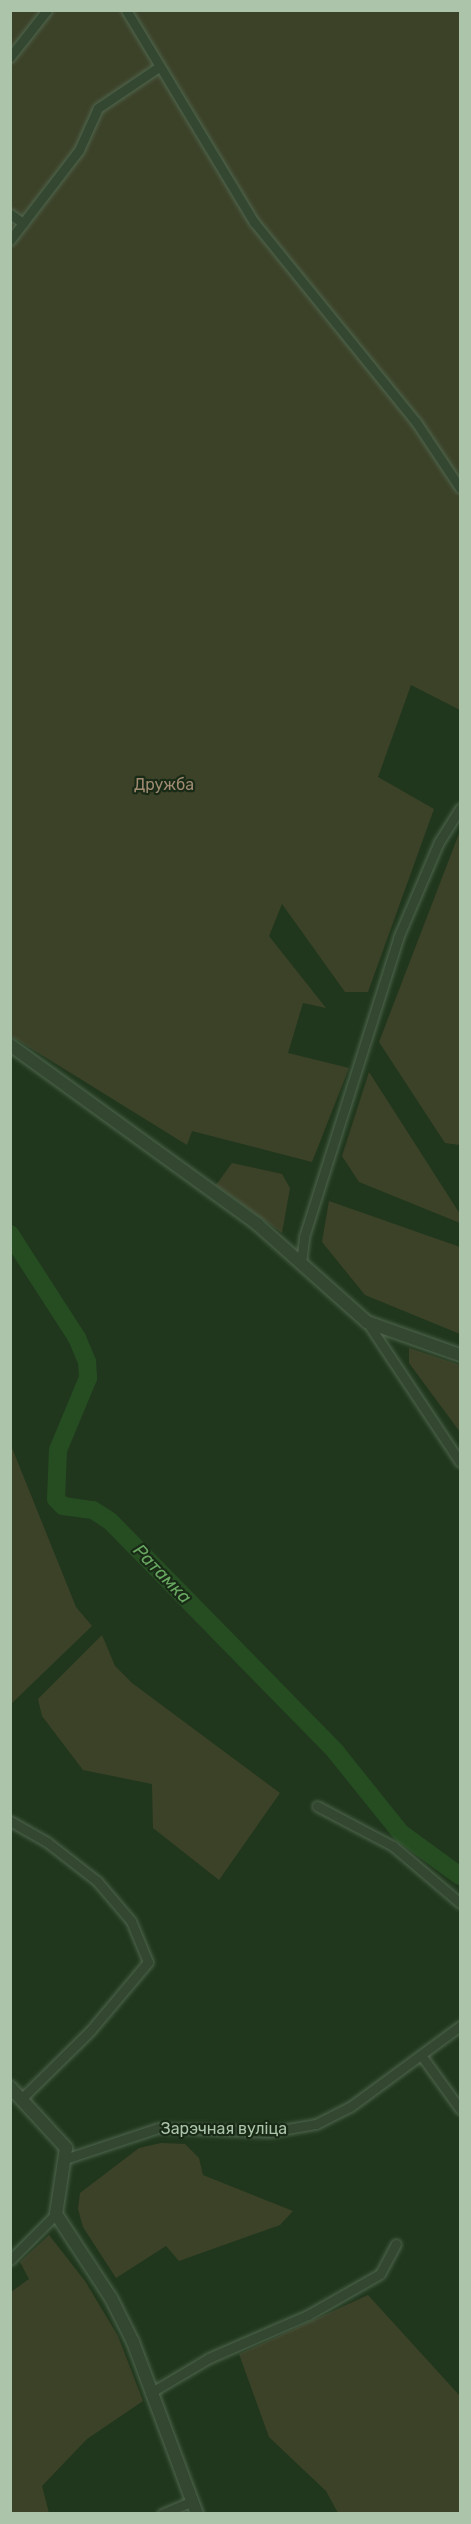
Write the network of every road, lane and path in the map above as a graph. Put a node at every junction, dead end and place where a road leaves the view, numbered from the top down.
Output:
1 (46, 10) edge
2 (126, 10) edge
3 (10, 57) edge
4 (157, 68) junction
5 (10, 214) edge
6 (23, 223) junction
7 (10, 240) edge
8 (460, 488) edge
9 (460, 808) edge
10 (10, 1045) edge
11 (301, 1263) junction
12 (367, 1322) junction
13 (460, 1355) edge
14 (460, 1462) edge
15 (317, 1806) dead end
16 (10, 1821) edge
17 (460, 1903) edge
18 (460, 2025) edge
19 (421, 2055) junction
20 (10, 2087) edge
21 (22, 2098) junction
22 (460, 2109) edge
23 (67, 2163) junction
24 (56, 2214) junction
25 (396, 2244) dead end
26 (10, 2260) edge
27 (150, 2393) junction
28 (193, 2501) junction
29 (162, 2514) edge
30 (197, 2514) edge

1 - 3 street
2 - 4 street
4 - 6 street
4 - 8 street
5 - 6 street
6 - 7 street
9 - 11 street
10 - 11 street
11 - 12 street
12 - 13 street
12 - 14 street
15 - 17 street
16 - 21 street
18 - 19 street, Зарэчная вуліца
19 - 22 street
19 - 23 street, Зарэчная вуліца
20 - 21 street
21 - 23 street
23 - 24 street
24 - 26 street
24 - 27 street
25 - 27 street
27 - 28 street
28 - 29 street
28 - 30 street

